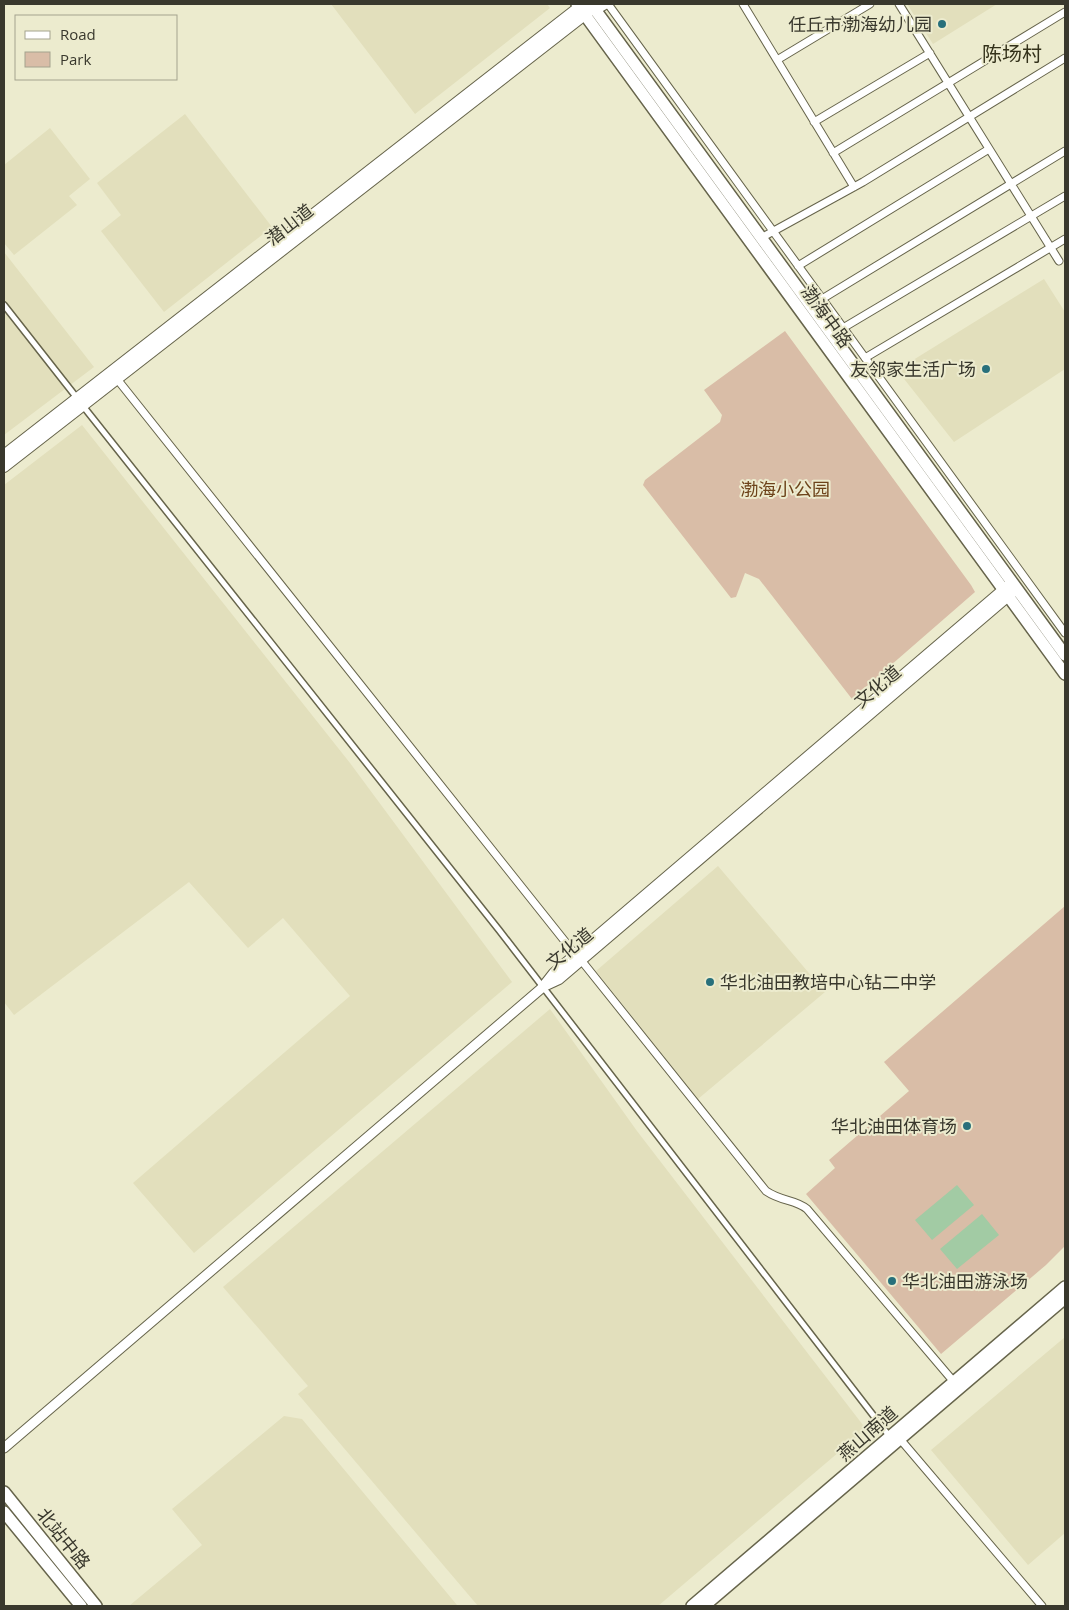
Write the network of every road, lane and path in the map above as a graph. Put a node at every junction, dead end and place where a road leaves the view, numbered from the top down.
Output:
1 (607, 4) edge
2 (743, 4) edge
3 (870, 4) edge
4 (899, 4) edge
5 (586, 7) edge
6 (1065, 12) edge
7 (930, 53) junction
8 (1065, 58) edge
9 (777, 60) junction
10 (949, 84) junction
11 (969, 116) junction
12 (814, 122) junction
13 (989, 149) junction
14 (1065, 151) edge
15 (833, 153) junction
16 (1011, 184) junction
17 (854, 187) junction
18 (1065, 196) edge
19 (1031, 216) junction
20 (773, 232) junction
21 (762, 238) junction
22 (1065, 239) edge
23 (1050, 248) junction
24 (1059, 261) dead end
25 (798, 266) junction
26 (822, 299) junction
27 (4, 305) edge
28 (843, 328) junction
29 (865, 358) junction
30 (117, 379) junction
31 (80, 402) junction
32 (4, 455) edge
33 (4, 467) edge
34 (1010, 589) junction
35 (1065, 634) edge
36 (1065, 655) edge
37 (1065, 674) edge
38 (578, 957) junction
39 (543, 987) junction
40 (1065, 1287) edge
41 (1065, 1298) edge
42 (954, 1382) junction
43 (895, 1438) junction
44 (4, 1448) edge
45 (4, 1492) edge
46 (4, 1512) edge
47 (80, 1606) edge
48 (96, 1606) edge
49 (692, 1606) edge
50 (704, 1606) edge
51 (1042, 1606) edge

1 - 5 street
1 - 20 street
2 - 9 street
3 - 9 street
4 - 7 street
5 - 21 main road, 渤海中路
5 - 30 main road, 潜山道
5 - 31 main road, 潜山道
5 - 34 main road, 渤海中路
6 - 10 street
7 - 10 street
7 - 12 street
8 - 11 street
9 - 12 street
10 - 11 street
10 - 15 street
11 - 13 street
11 - 17 street
12 - 15 street
13 - 16 street
13 - 25 street
14 - 16 street
15 - 17 street
16 - 19 street
16 - 26 street
17 - 20 street
18 - 19 street
19 - 23 street
19 - 28 street
20 - 21 street
20 - 25 street
21 - 34 main road, 渤海中路
22 - 23 street
23 - 24 street
23 - 29 street
25 - 26 street
26 - 28 street
27 - 31 street
28 - 29 street
29 - 35 street
30 - 31 main road, 潜山道
30 - 38 street
31 - 32 main road, 潜山道
31 - 33 main road, 潜山道
31 - 39 street
34 - 36 main road, 渤海中路
34 - 37 main road, 渤海中路
34 - 38 main road, 文化道
38 - 39 main road, 文化道
38 - 42 street
39 - 43 street
39 - 44 street
40 - 42 main road, 燕山南道
41 - 43 main road, 燕山南道
42 - 43 main road, 燕山南道
43 - 49 main road, 燕山南道
43 - 50 main road, 燕山南道
43 - 51 street
45 - 48 main road, 北站中路
46 - 47 main road, 北站中路

